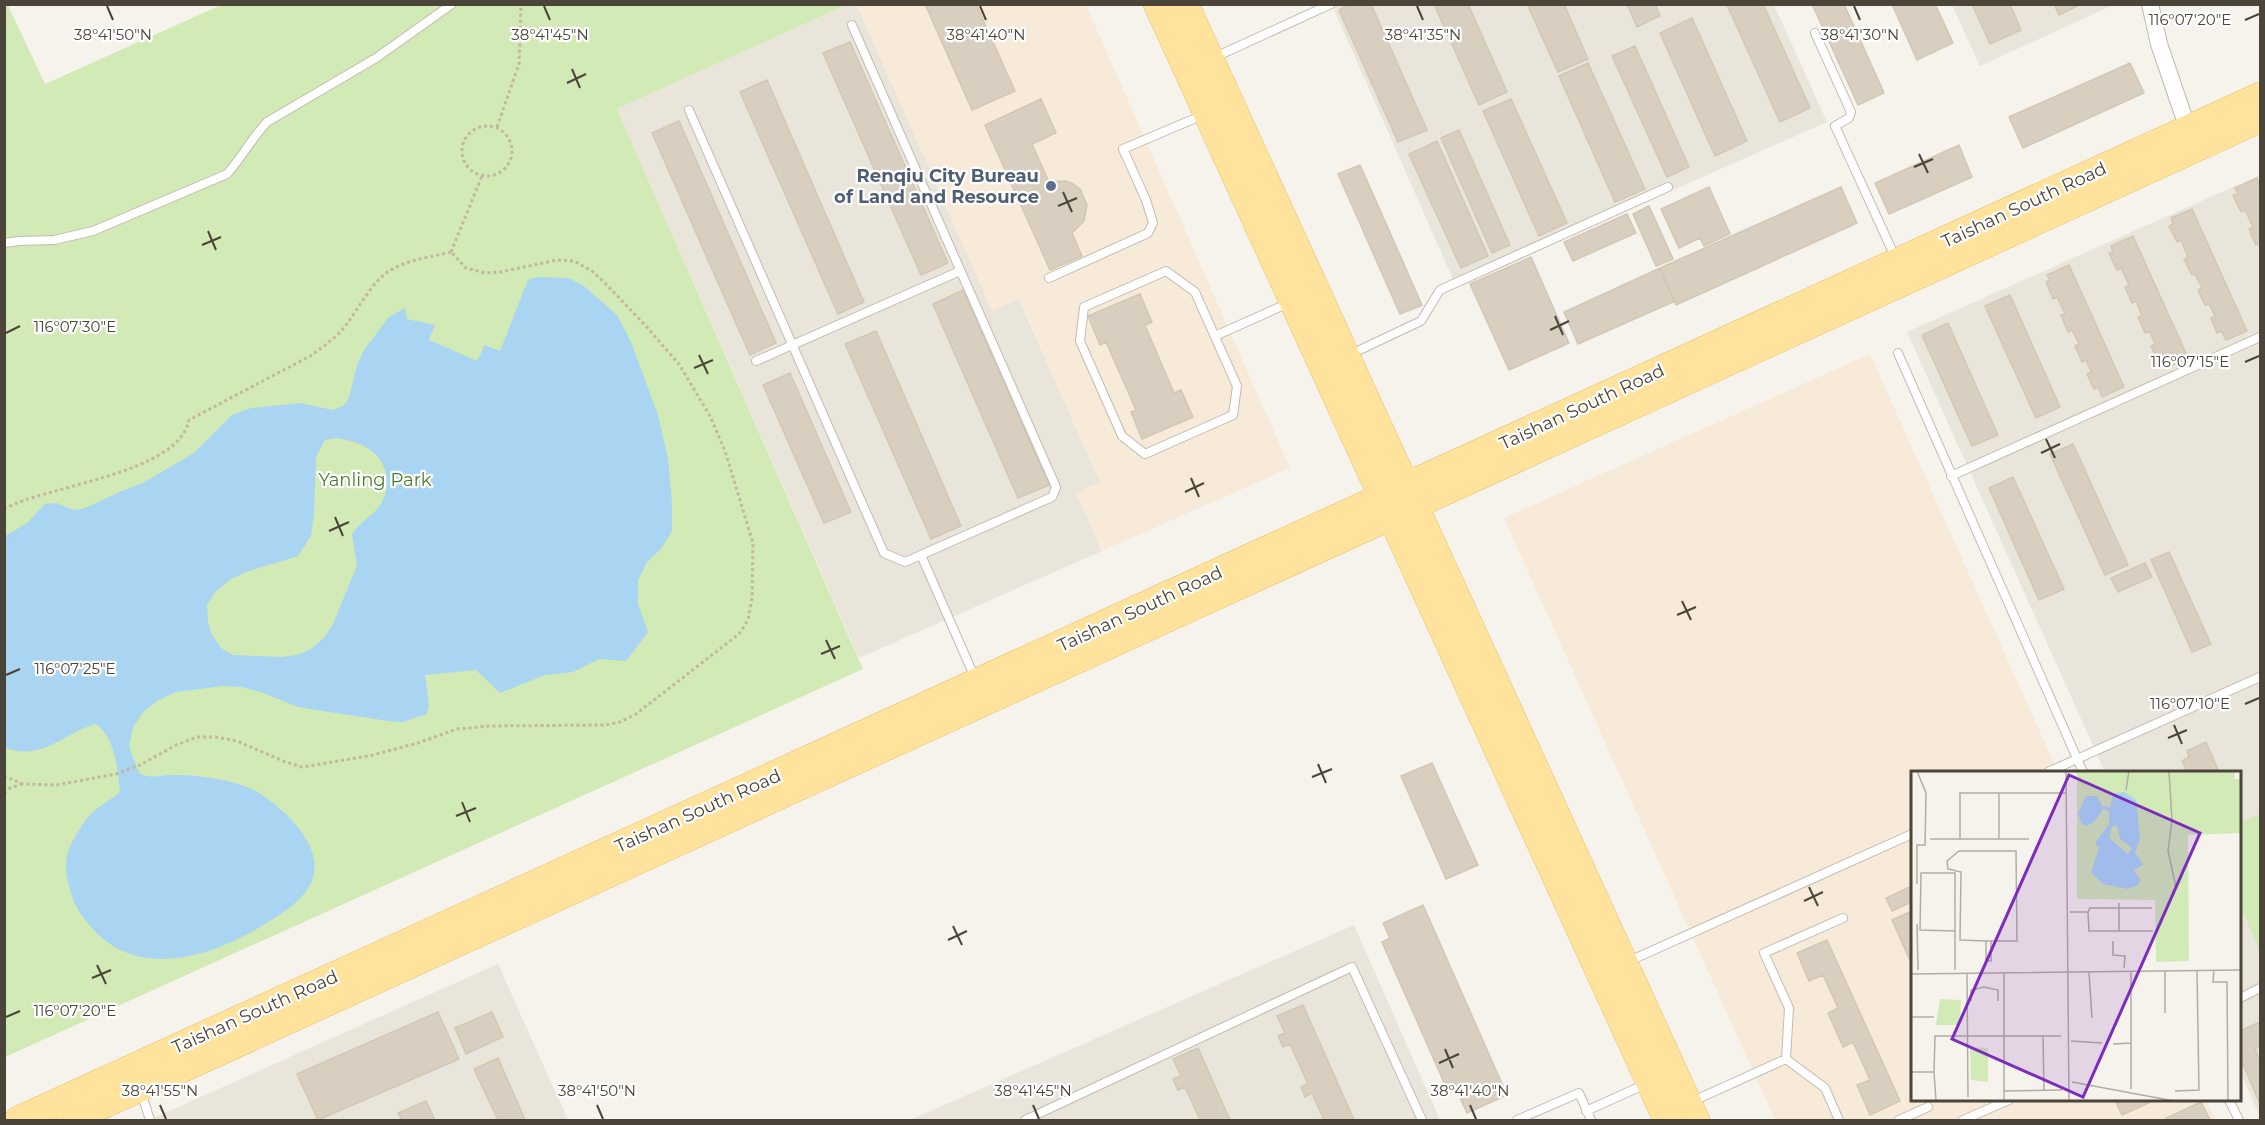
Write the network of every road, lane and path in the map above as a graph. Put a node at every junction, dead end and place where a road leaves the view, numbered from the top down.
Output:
1 (452, 4) edge
2 (521, 4) edge
3 (1157, 4) edge
4 (1185, 4) edge
5 (1331, 4) edge
6 (2150, 4) edge
7 (852, 25) dead end
8 (1815, 33) dead end
9 (1210, 59) junction
10 (2260, 96) edge
11 (689, 110) dead end
12 (1207, 113) junction
13 (2260, 119) edge
14 (497, 128) junction
15 (2188, 129) junction
16 (482, 175) junction
17 (1668, 187) dead end
18 (4, 243) edge
19 (451, 252) junction
20 (1897, 262) junction
21 (960, 271) junction
22 (1049, 278) dead end
23 (1293, 301) junction
24 (1215, 336) junction
25 (2260, 337) edge
26 (792, 345) junction
27 (1898, 353) dead end
28 (1346, 357) junction
29 (756, 361) dead end
30 (1951, 476) junction
31 (1399, 503) junction
32 (4, 509) edge
33 (921, 555) junction
34 (2260, 677) edge
35 (978, 684) junction
36 (2078, 759) junction
37 (2050, 771) edge
38 (2084, 771) edge
39 (4, 776) edge
40 (23, 784) junction
41 (4, 793) edge
42 (1911, 834) edge
43 (1842, 918) dead end
44 (1624, 963) junction
45 (2260, 988) edge
46 (2241, 998) edge
47 (1786, 1059) junction
48 (1650, 1083) junction
49 (140, 1089) junction
50 (2006, 1101) edge
51 (2230, 1101) edge
52 (1928, 1107) dead end
53 (1586, 1111) junction
54 (1692, 1112) edge
55 (18, 1120) edge
56 (70, 1120) edge
57 (150, 1120) edge
58 (1025, 1120) edge
59 (1422, 1120) edge
60 (1517, 1120) edge
61 (1591, 1120) edge
62 (1667, 1120) edge
63 (1839, 1120) edge
64 (1899, 1120) edge
65 (1963, 1120) edge
66 (2239, 1120) edge

1 - 18 lane
2 - 14 path
3 - 12 main road
4 - 9 main road
5 - 9 lane
6 - 15 street
7 - 21 lane
8 - 20 lane
9 - 28 main road
10 - 15 main road, Taishan South Road
11 - 26 lane
12 - 22 lane
12 - 23 main road
13 - 31 main road, Taishan South Road
14 - 16 path
14 - 16 path
15 - 20 main road, Taishan South Road
16 - 19 path
17 - 28 lane
19 - 32 path
19 - 40 path
20 - 31 main road, Taishan South Road
21 - 26 lane
21 - 33 lane
23 - 24 lane
23 - 31 main road
24 - 24 lane
25 - 30 lane
26 - 29 lane
26 - 33 lane
27 - 30 lane
28 - 31 main road
30 - 36 lane
31 - 35 main road, Taishan South Road
31 - 44 main road
31 - 48 main road
31 - 49 main road, Taishan South Road
33 - 35 lane
34 - 36 lane
35 - 55 main road, Taishan South Road
36 - 37 lane
36 - 38 lane
39 - 40 path
40 - 41 path
42 - 44 lane
43 - 47 lane
44 - 54 main road
45 - 46 lane
47 - 54 lane
47 - 63 lane
48 - 53 lane
48 - 62 main road
49 - 56 main road, Taishan South Road
49 - 57 lane
50 - 65 lane
51 - 66 lane
52 - 64 lane
53 - 60 lane
53 - 61 lane
58 - 59 lane

